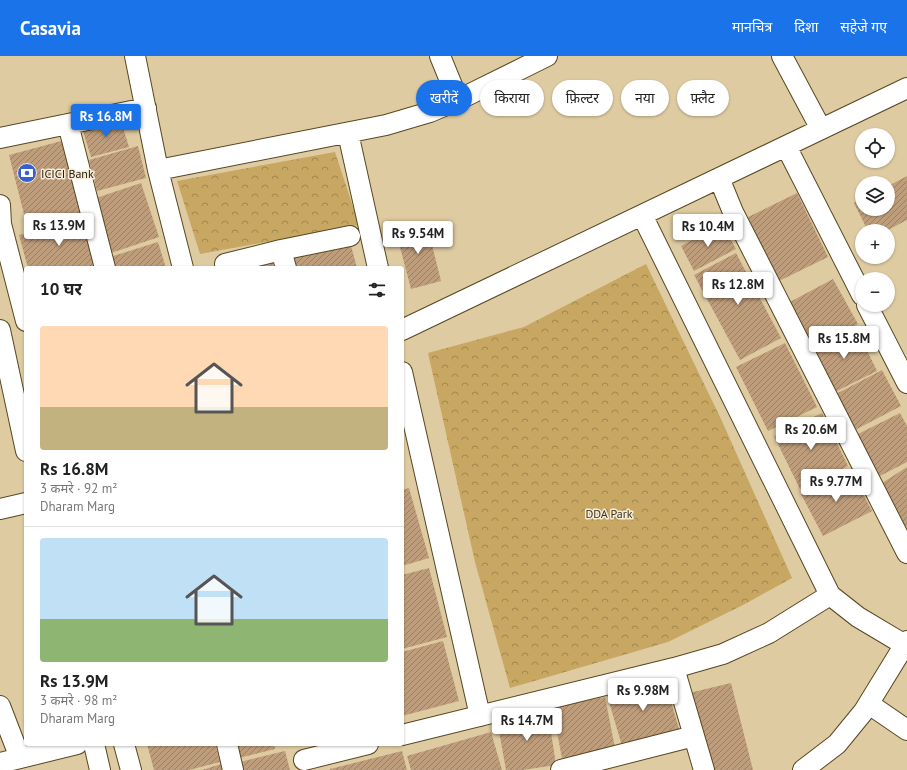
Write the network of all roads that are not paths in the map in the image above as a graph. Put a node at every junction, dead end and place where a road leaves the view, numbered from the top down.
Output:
1 (135, 56) edge
2 (440, 56) edge
3 (547, 56) edge
4 (782, 56) edge
5 (450, 80) edge
6 (907, 88) edge
7 (472, 93) edge
8 (146, 108) junction
9 (416, 116) edge
10 (68, 124) junction
11 (821, 129) junction
12 (348, 133) junction
13 (0, 138) edge
14 (786, 146) junction
15 (158, 170) junction
16 (719, 178) junction
17 (0, 205) edge
18 (642, 215) junction
19 (350, 236) dead end
20 (284, 259) edge
21 (224, 264) dead end
22 (104, 266) edge
23 (182, 266) edge
24 (378, 266) edge
25 (855, 281) edge
26 (871, 312) edge
27 (24, 313) edge
28 (404, 329) edge
29 (0, 330) edge
30 (404, 381) edge
31 (907, 383) edge
32 (24, 442) edge
33 (24, 503) edge
34 (0, 509) edge
35 (907, 552) edge
36 (830, 595) junction
37 (906, 643) edge
38 (674, 668) junction
39 (869, 704) junction
40 (0, 706) edge
41 (480, 716) junction
42 (904, 722) edge
43 (404, 735) edge
44 (694, 736) junction
45 (70, 746) edge
46 (94, 746) edge
47 (125, 746) edge
48 (227, 746) edge
49 (359, 746) edge
50 (303, 758) edge
51 (13, 763) edge
52 (100, 770) edge
53 (131, 770) edge
54 (233, 770) edge
55 (562, 770) edge
56 (704, 770) edge
57 (803, 770) edge

1 - 8 street
2 - 5 street
3 - 7 street
4 - 11 street
6 - 11 street
8 - 10 street
8 - 15 street
9 - 12 street
10 - 13 street
10 - 22 street
11 - 14 street
12 - 15 street
12 - 24 street
14 - 16 street
14 - 25 street
15 - 23 street
16 - 18 street
16 - 35 street
17 - 27 street
18 - 28 street
18 - 36 street
19 - 20 street
20 - 21 street
26 - 31 street
29 - 32 street
30 - 41 street
33 - 34 street
36 - 37 street
36 - 38 street
37 - 39 street
38 - 41 street
38 - 44 street
39 - 42 street
39 - 57 street
40 - 51 street
41 - 43 street
44 - 55 street
44 - 56 street
45 - 51 street
46 - 52 street
47 - 53 street
48 - 54 street
49 - 50 street

